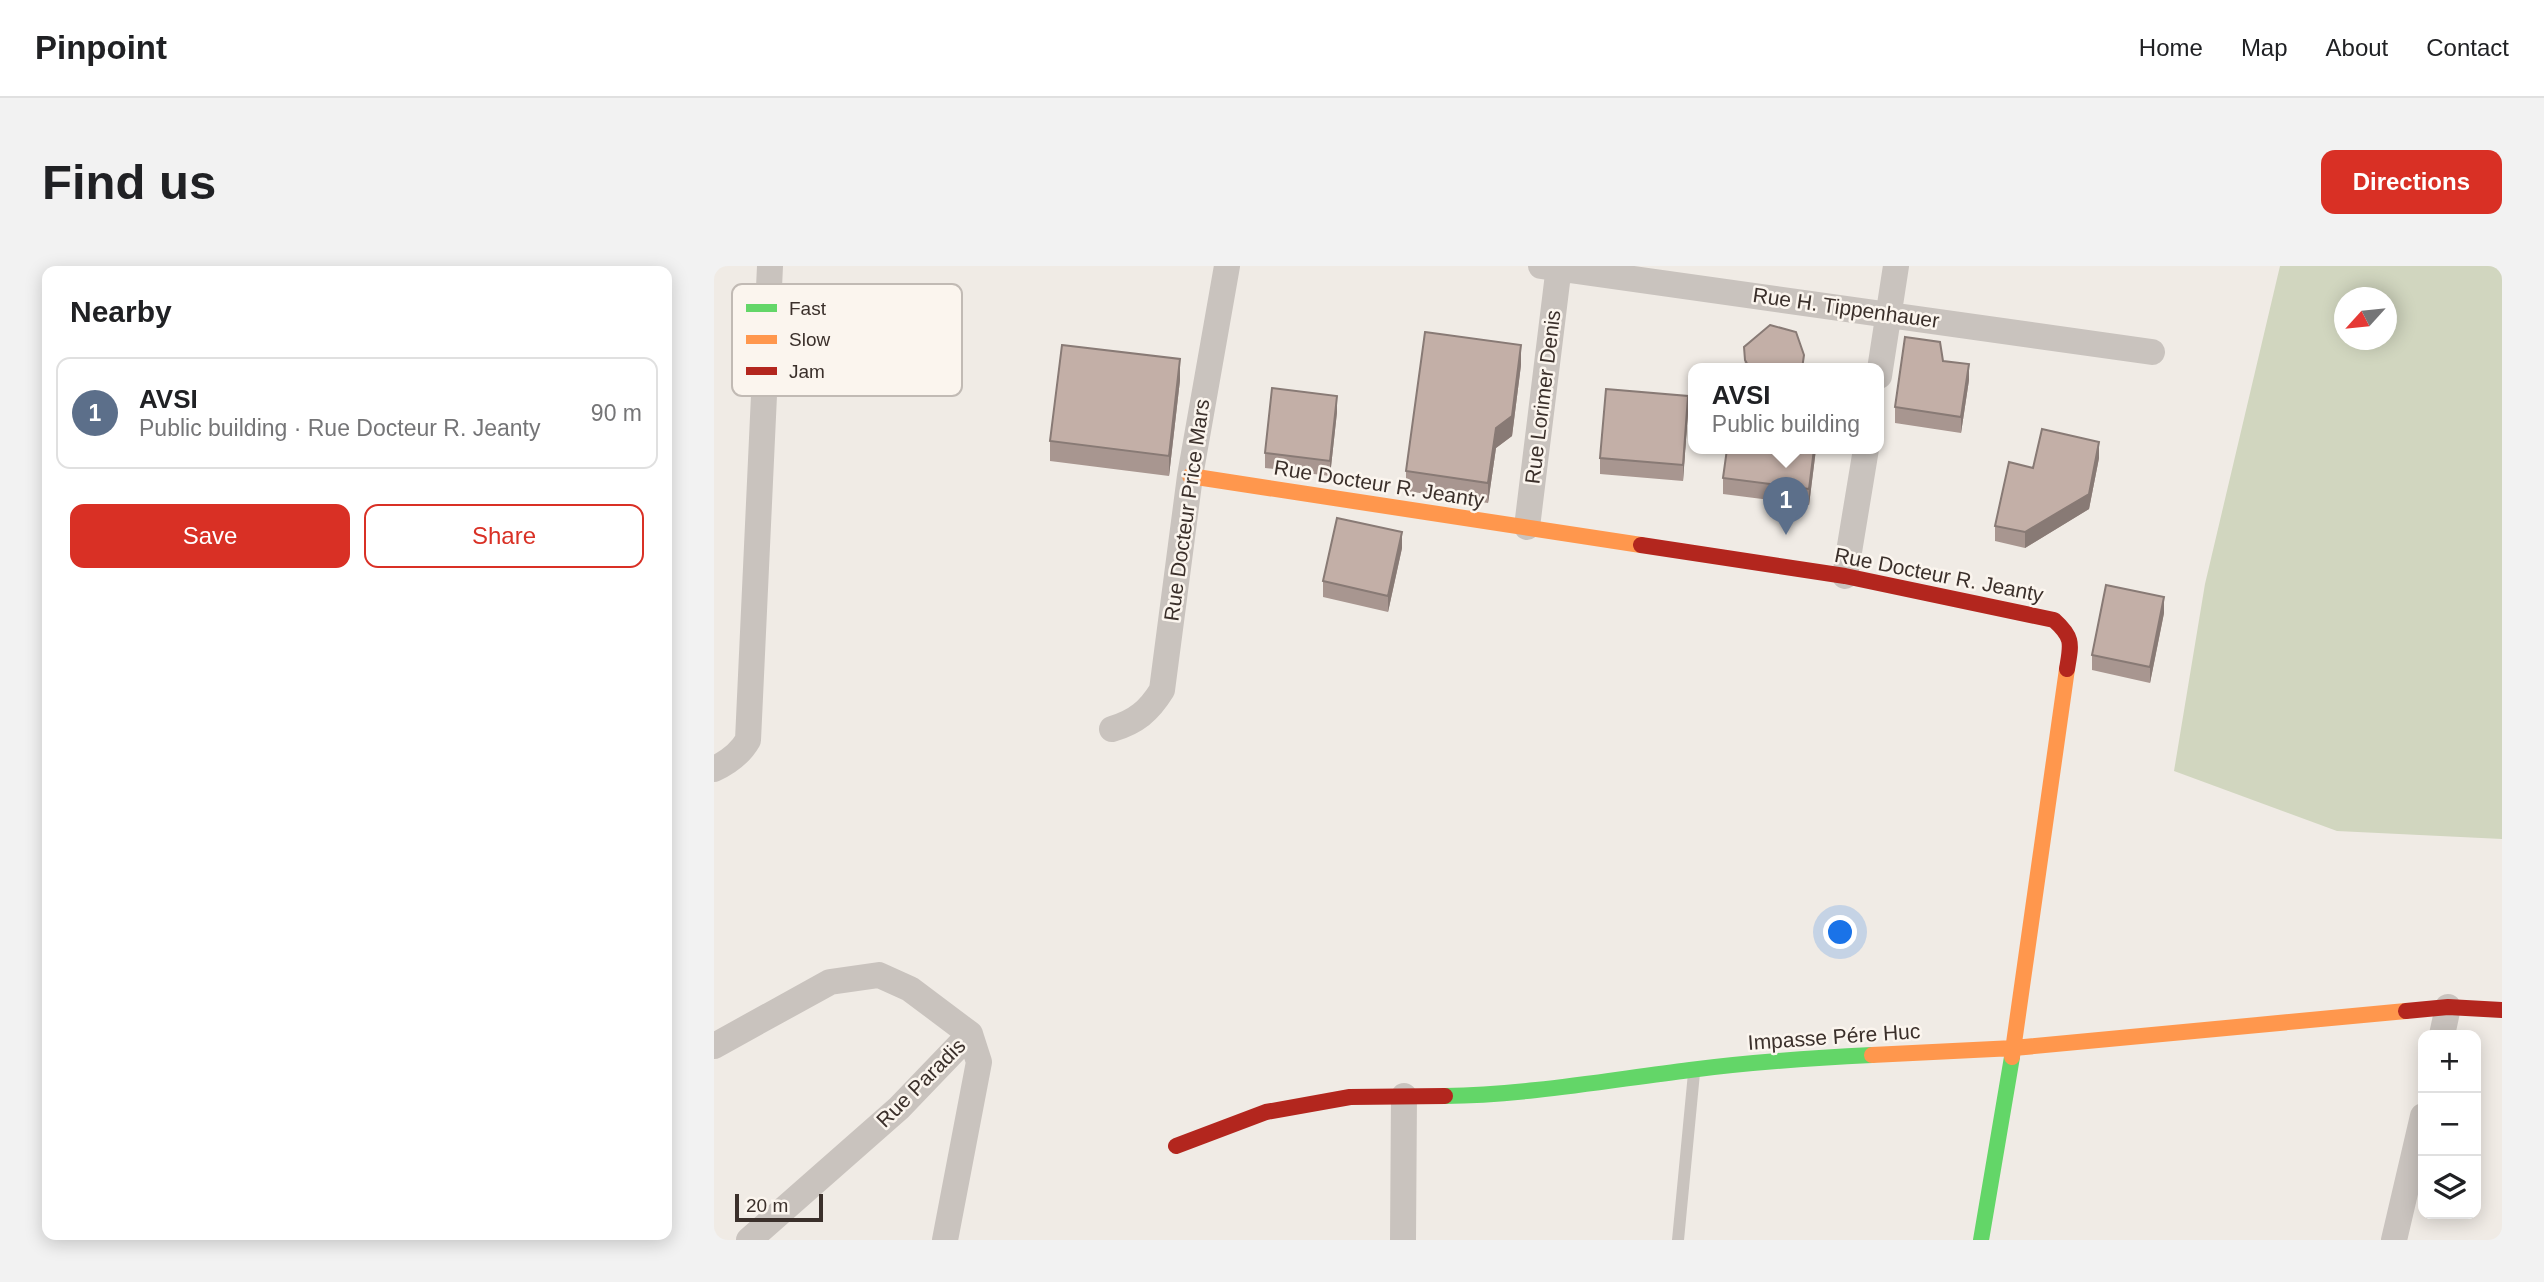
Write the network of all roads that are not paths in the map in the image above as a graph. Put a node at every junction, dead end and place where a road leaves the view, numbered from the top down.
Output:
1 (770, 266) edge
2 (1227, 266) edge
3 (1896, 266) edge
4 (1553, 267) edge
5 (769, 284) edge
6 (1889, 314) junction
7 (2152, 352) dead end
8 (1881, 363) edge
9 (764, 396) edge
10 (1865, 454) edge
11 (1190, 476) junction
12 (1527, 527) junction
13 (1845, 576) junction
14 (1112, 729) dead end
15 (714, 769) edge
16 (2448, 1006) junction
17 (2502, 1010) edge
18 (2443, 1030) edge
19 (970, 1034) junction
20 (714, 1046) edge
21 (2014, 1048) junction
22 (1694, 1069) junction
23 (1404, 1096) junction
24 (2418, 1137) edge
25 (1176, 1146) dead end
26 (749, 1240) edge
27 (945, 1240) edge
28 (1403, 1240) edge
29 (1678, 1240) edge
30 (1981, 1240) edge
31 (2394, 1240) edge

1 - 5 street
2 - 11 street, Rue Docteur Price Mars
3 - 6 street
4 - 6 street, Rue H. Tippenhauer
4 - 12 street, Rue Lorimer Denis
6 - 7 street, Rue H. Tippenhauer
6 - 8 street
9 - 15 street
10 - 13 street
11 - 12 street, Rue Docteur R. Jeanty
11 - 14 street, Rue Docteur Price Mars
12 - 13 street, Rue Docteur R. Jeanty
13 - 21 street, Rue Docteur R. Jeanty
16 - 17 street, Impasse Pére Huc
16 - 18 street
16 - 21 street, Impasse Pére Huc
19 - 20 street, Rue Paradis
19 - 26 street, Rue Paradis
19 - 27 street
21 - 22 street, Impasse Pére Huc
21 - 30 street, Rue Docteur R. Jeanty
22 - 23 street, Impasse Pére Huc
22 - 29 lane
23 - 25 street, Impasse Pére Huc
23 - 28 street
24 - 31 street

